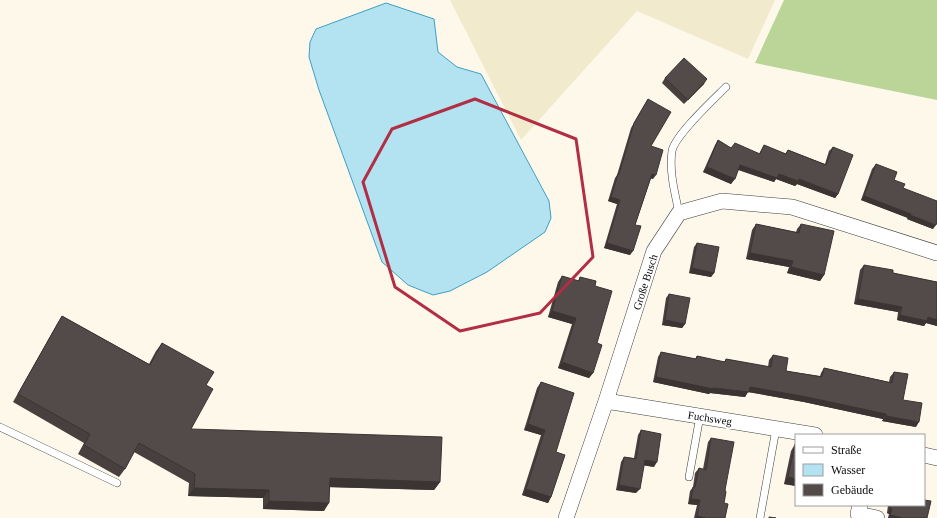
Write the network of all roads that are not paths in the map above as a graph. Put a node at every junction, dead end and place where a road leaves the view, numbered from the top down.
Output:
1 (726, 86) dead end
2 (679, 213) junction
3 (937, 253) edge
4 (606, 401) junction
5 (700, 416) junction
6 (0, 427) edge
7 (776, 429) junction
8 (808, 434) edge
9 (925, 455) edge
10 (937, 458) edge
11 (689, 477) dead end
12 (117, 483) dead end
13 (860, 506) edge
14 (566, 518) edge
15 (760, 518) edge
16 (877, 518) edge

1 - 2 lane
2 - 3 street
2 - 4 street, Große Busch
4 - 5 street, Fuchsweg
4 - 14 street, Große Busch
5 - 7 street, Fuchsweg
5 - 11 lane
6 - 12 lane
7 - 8 street, Fuchsweg
7 - 15 lane
9 - 10 street
13 - 16 street

